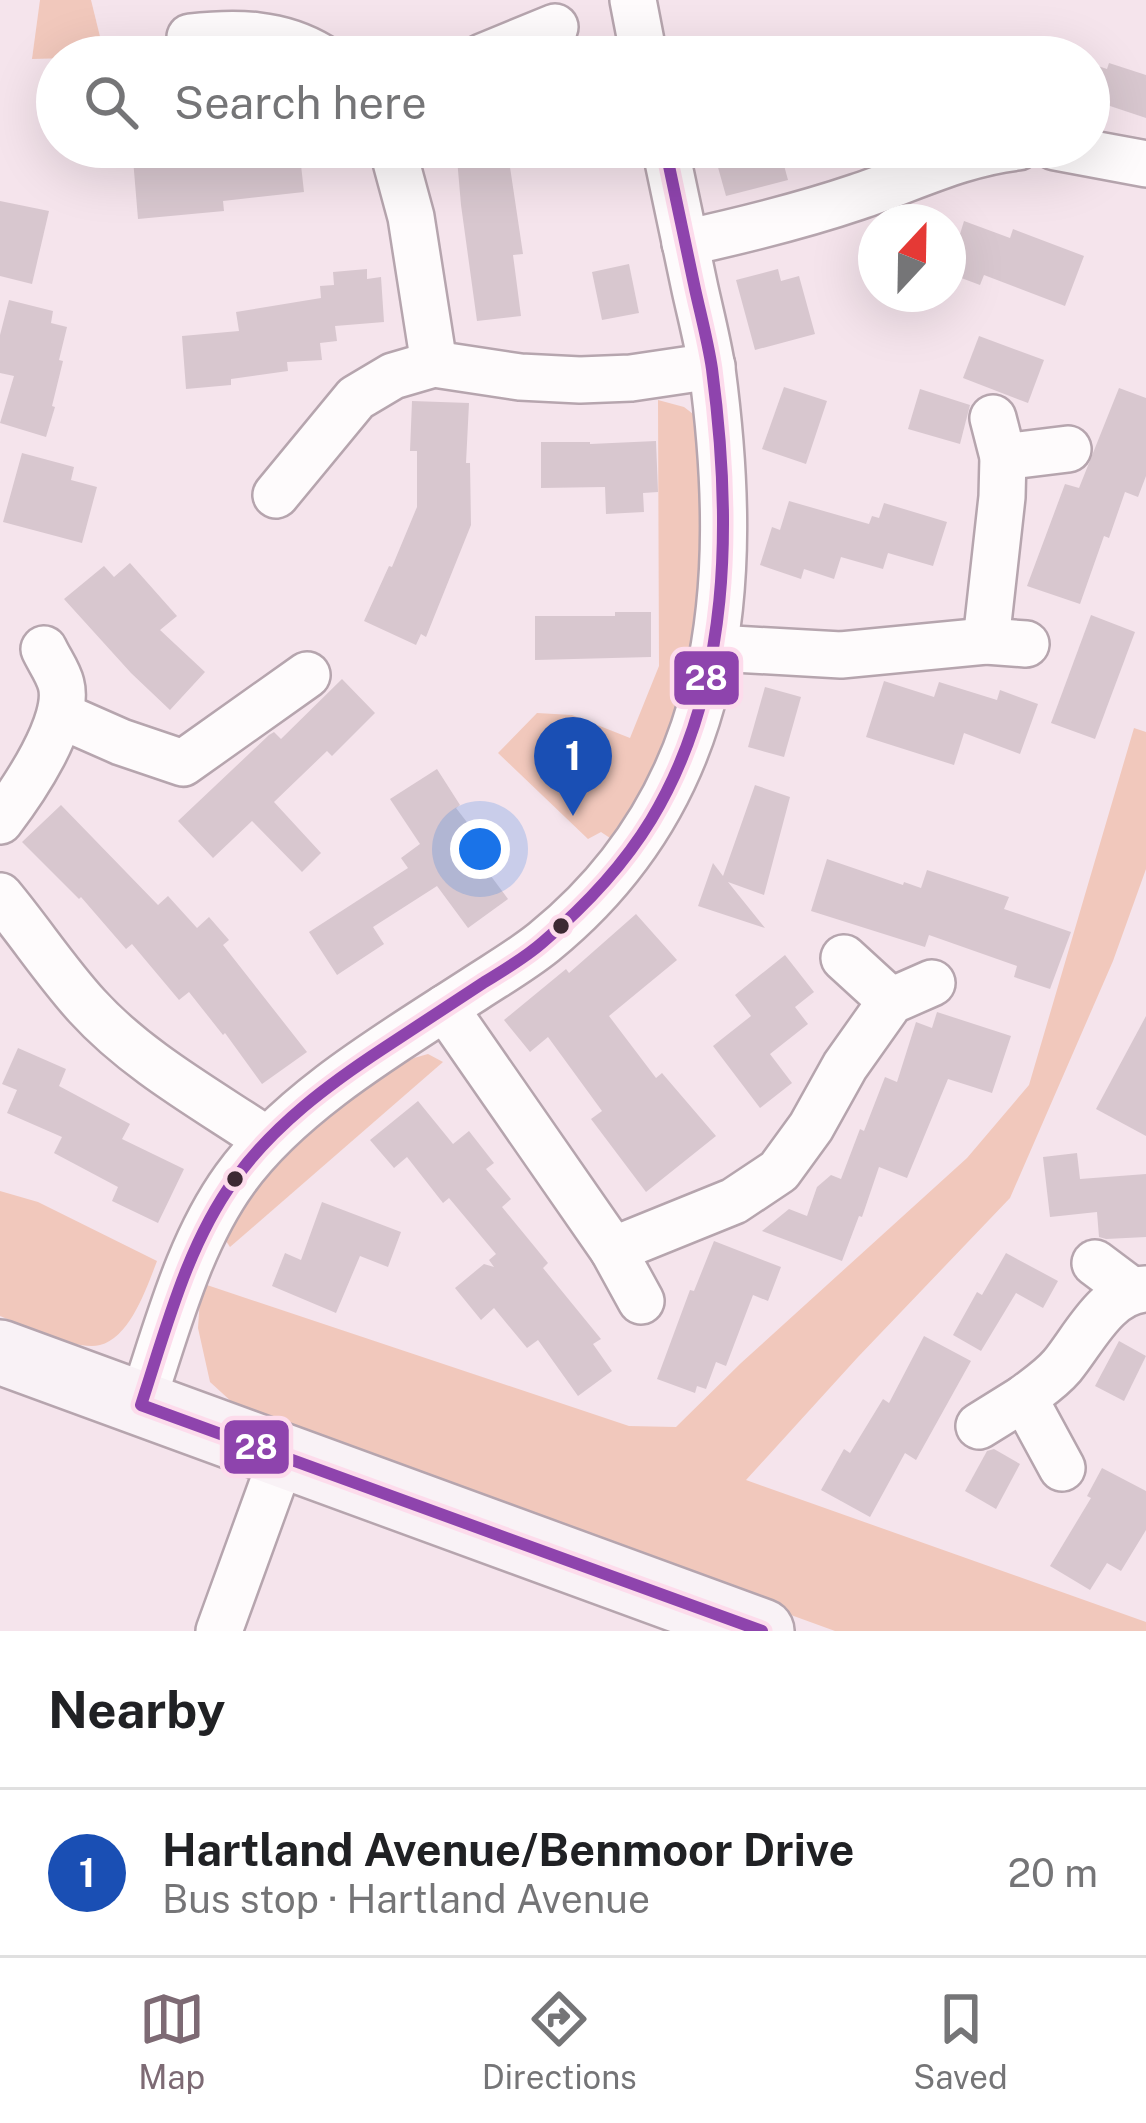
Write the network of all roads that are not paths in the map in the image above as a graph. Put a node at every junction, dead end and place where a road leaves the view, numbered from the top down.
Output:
1 (633, 0) edge
2 (555, 27) dead end
3 (199, 36) edge
4 (243, 36) edge
5 (533, 36) edge
6 (640, 36) edge
7 (1110, 157) edge
8 (1146, 164) edge
9 (398, 168) edge
10 (670, 168) edge
11 (934, 168) edge
12 (686, 243) junction
13 (434, 364) junction
14 (712, 366) junction
15 (1068, 449) dead end
16 (275, 495) dead end
17 (716, 648) junction
18 (44, 649) dead end
19 (307, 676) dead end
20 (62, 716) junction
21 (0, 820) edge
22 (0, 896) edge
23 (844, 958) dead end
24 (445, 1008) junction
25 (267, 1140) junction
26 (613, 1250) junction
27 (1124, 1281) edge
28 (641, 1301) dead end
29 (0, 1352) edge
30 (1024, 1398) junction
31 (141, 1405) junction
32 (979, 1426) dead end
33 (284, 1455) junction
34 (1062, 1468) dead end
35 (219, 1631) edge
36 (762, 1631) edge

1 - 6 street
2 - 5 street
3 - 4 street
7 - 8 street
9 - 13 street
10 - 12 street
11 - 12 street
12 - 14 street
13 - 14 street
13 - 16 street
14 - 17 street
15 - 17 street
17 - 24 street
18 - 20 street
19 - 20 street
20 - 21 street
22 - 25 street
23 - 26 street
24 - 25 street
24 - 26 street
25 - 31 street
26 - 28 street
27 - 30 street
29 - 31 street
30 - 32 street
30 - 34 street
31 - 33 street
33 - 35 street
33 - 36 street

